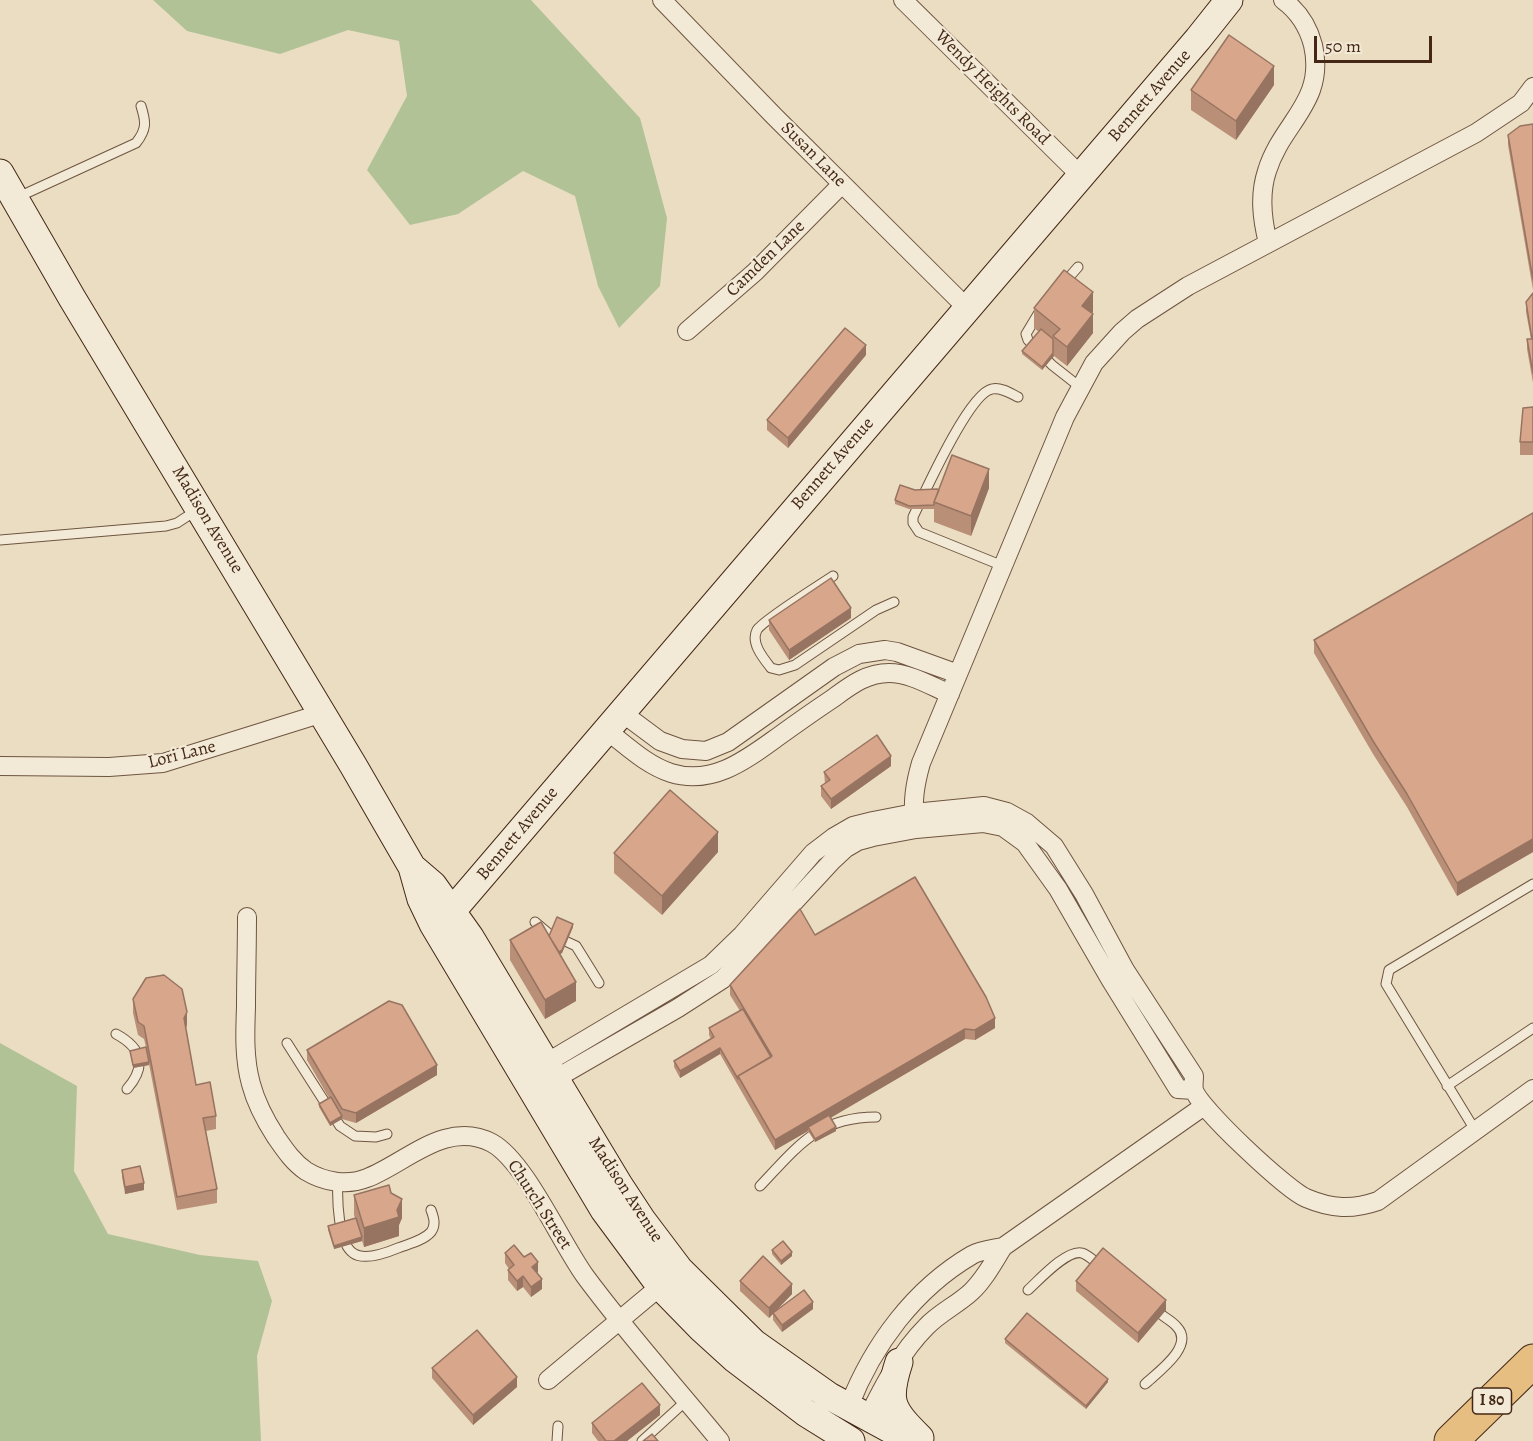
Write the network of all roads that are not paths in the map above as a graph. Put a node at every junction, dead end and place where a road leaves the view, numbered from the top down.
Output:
1 (662, 0) edge
2 (903, 0) edge
3 (1229, 0) edge
4 (1283, 0) edge
5 (1533, 87) edge
6 (141, 106) dead end
7 (0, 174) edge
8 (1081, 176) junction
9 (842, 184) junction
10 (14, 199) junction
11 (1268, 243) junction
12 (1078, 267) dead end
13 (967, 308) junction
14 (687, 331) dead end
15 (1080, 387) junction
16 (1018, 396) dead end
17 (199, 508) junction
18 (0, 540) edge
19 (1003, 566) junction
20 (833, 576) edge
21 (894, 602) dead end
22 (958, 674) junction
23 (950, 694) junction
24 (323, 712) junction
25 (614, 721) junction
26 (0, 766) edge
27 (915, 821) junction
28 (1533, 884) edge
29 (247, 917) dead end
30 (443, 917) junction
31 (535, 922) dead end
32 (599, 983) dead end
33 (1533, 1028) edge
34 (116, 1034) dead end
35 (287, 1043) dead end
36 (551, 1071) junction
37 (528, 1084) junction
38 (1447, 1086) junction
39 (127, 1089) dead end
40 (1533, 1089) edge
41 (1204, 1106) junction
42 (876, 1117) dead end
43 (1475, 1130) junction
44 (387, 1134) dead end
45 (338, 1182) junction
46 (760, 1185) dead end
47 (431, 1210) dead end
48 (1004, 1247) junction
49 (1098, 1264) edge
50 (670, 1278) junction
51 (1028, 1290) dead end
52 (1162, 1315) edge
53 (619, 1320) junction
54 (1533, 1361) edge
55 (899, 1362) junction
56 (548, 1380) dead end
57 (1145, 1384) dead end
58 (687, 1400) junction
59 (558, 1426) dead end
60 (851, 1430) edge
61 (557, 1441) edge
62 (642, 1441) edge
63 (720, 1441) edge
64 (912, 1441) edge
65 (923, 1441) edge
66 (1451, 1441) edge

1 - 9 street, Susan Lane
2 - 8 street, Wendy Heights Road
3 - 8 main road, Bennett Avenue
4 - 11 street
5 - 11 street
6 - 10 lane
7 - 10 main road, Madison Avenue
8 - 13 main road, Bennett Avenue
9 - 13 street, Susan Lane
9 - 14 street, Camden Lane
10 - 17 main road, Madison Avenue
11 - 15 street
12 - 15 lane
13 - 25 main road, Bennett Avenue
15 - 19 street
16 - 19 lane
17 - 18 lane
17 - 24 main road, Madison Avenue
19 - 22 street
20 - 21 lane
22 - 23 street
22 - 25 street
23 - 25 street
23 - 27 street
24 - 26 street, Lori Lane
24 - 30 main road, Madison Avenue
25 - 30 main road, Bennett Avenue
27 - 36 street
27 - 41 street
28 - 38 lane
29 - 45 street, Church Street
30 - 36 main road, Madison Avenue
30 - 37 main road, Madison Avenue
31 - 32 lane
33 - 38 lane
34 - 39 lane
35 - 44 lane
36 - 37 street
36 - 50 main road, Madison Avenue
37 - 50 main road, Madison Avenue
38 - 43 lane
40 - 43 street
41 - 43 street
41 - 48 street
42 - 46 lane
45 - 47 lane
45 - 53 street, Church Street
48 - 55 street
48 - 60 street
49 - 51 lane
50 - 53 street
50 - 60 main road, Madison Avenue
52 - 57 lane
53 - 56 street
53 - 58 street, Church Street
54 - 66 highway, I 80
55 - 60 street
55 - 65 main road
58 - 62 lane
58 - 63 street, Church Street
59 - 61 lane
60 - 64 main road, Madison Avenue

